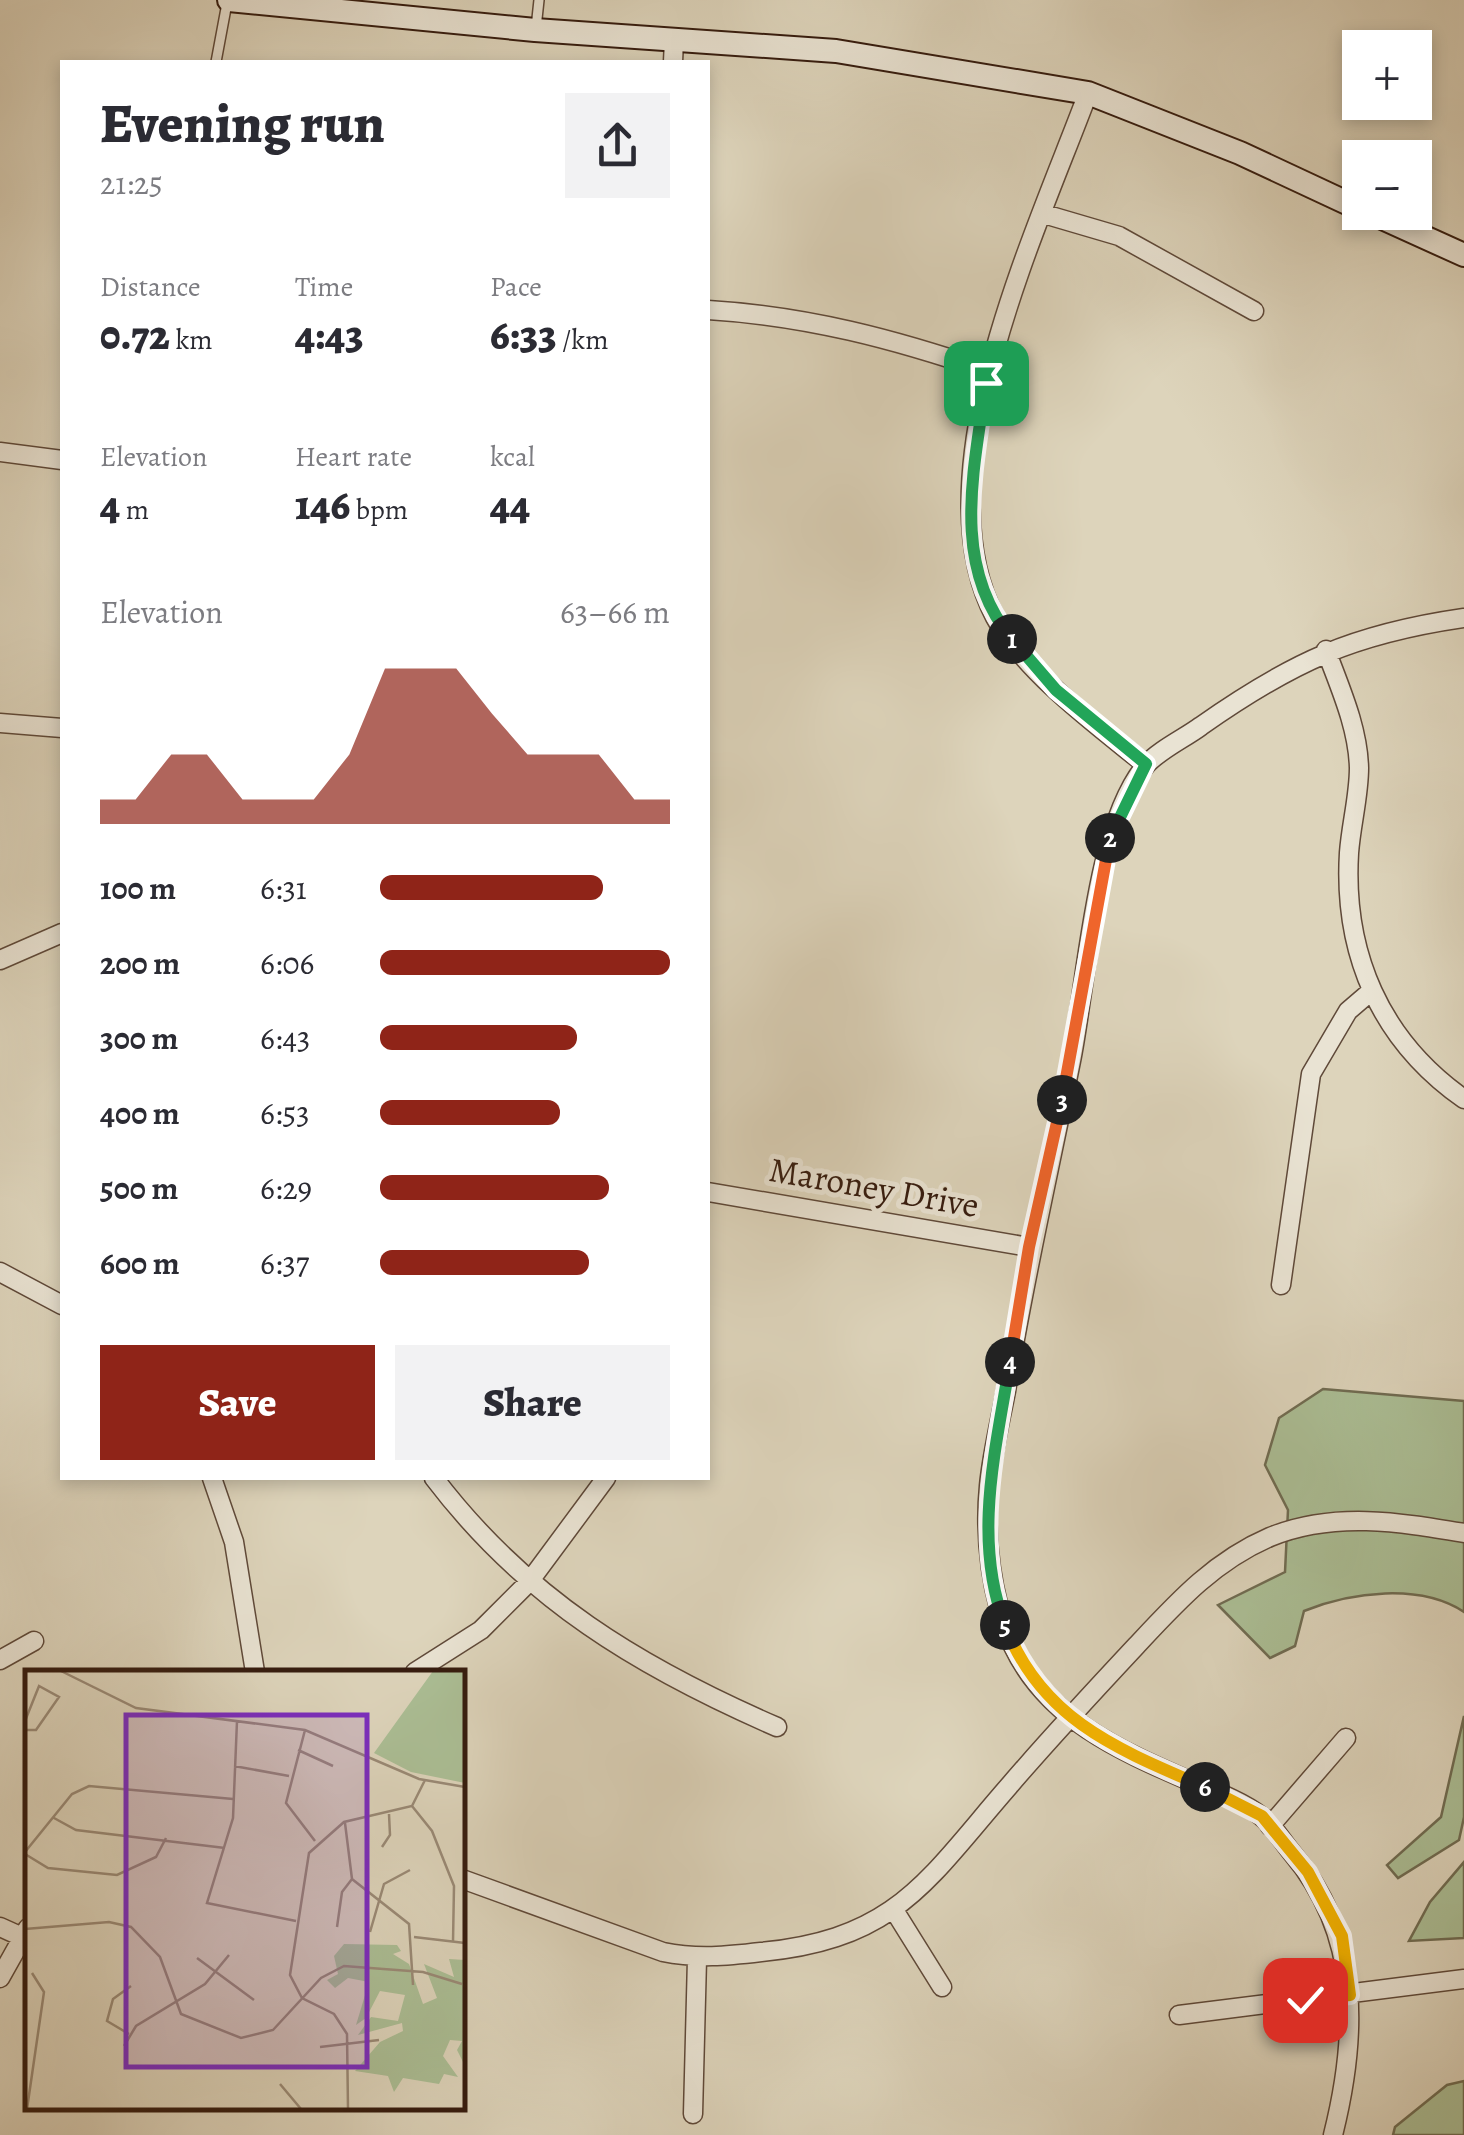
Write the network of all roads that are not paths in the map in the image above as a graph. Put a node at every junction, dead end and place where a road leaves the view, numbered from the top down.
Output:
1 (228, 0) edge
2 (540, 0) edge
3 (535, 30) junction
4 (674, 51) edge
5 (216, 60) edge
6 (1088, 93) junction
7 (1342, 200) edge
8 (1044, 214) junction
9 (1409, 230) edge
10 (1464, 255) edge
11 (710, 310) edge
12 (1254, 311) dead end
13 (988, 371) junction
14 (0, 452) edge
15 (60, 460) edge
16 (1464, 618) edge
17 (1326, 650) junction
18 (0, 723) edge
19 (60, 728) edge
20 (1146, 764) junction
21 (60, 935) edge
22 (0, 960) edge
23 (1369, 992) junction
24 (1464, 1098) edge
25 (710, 1192) edge
26 (1029, 1247) junction
27 (0, 1272) edge
28 (1281, 1285) dead end
29 (60, 1304) edge
30 (213, 1480) edge
31 (436, 1480) edge
32 (605, 1480) edge
33 (1464, 1534) edge
34 (529, 1582) junction
35 (34, 1641) dead end
36 (0, 1660) edge
37 (255, 1670) edge
38 (418, 1670) edge
39 (1068, 1718) junction
40 (778, 1726) dead end
41 (1346, 1738) dead end
42 (1270, 1826) junction
43 (465, 1879) edge
44 (894, 1910) junction
45 (0, 1926) edge
46 (24, 1932) edge
47 (698, 1959) junction
48 (0, 1978) edge
49 (1464, 1980) edge
50 (942, 1988) dead end
51 (1350, 1995) junction
52 (1179, 2015) dead end
53 (693, 2114) dead end
54 (1333, 2135) edge

1 - 3 street
1 - 5 lane
2 - 3 lane
3 - 4 street
4 - 6 street
6 - 7 street
6 - 8 street
8 - 12 street
8 - 13 street
9 - 10 street
11 - 13 street
13 - 20 street
14 - 15 street
16 - 17 street
17 - 20 street
17 - 23 street
18 - 19 street
20 - 26 street
21 - 22 street
23 - 24 street
23 - 28 street
25 - 26 street, Maroney Drive
26 - 39 street
27 - 29 street
30 - 37 street
31 - 34 street
32 - 34 street
33 - 39 street
34 - 38 street
34 - 40 street
35 - 36 street
39 - 42 street
39 - 44 street
41 - 42 street
42 - 51 street
43 - 47 street
44 - 47 street
44 - 50 street
45 - 46 street
46 - 48 street
47 - 53 street
49 - 51 street
51 - 52 street
51 - 54 street

